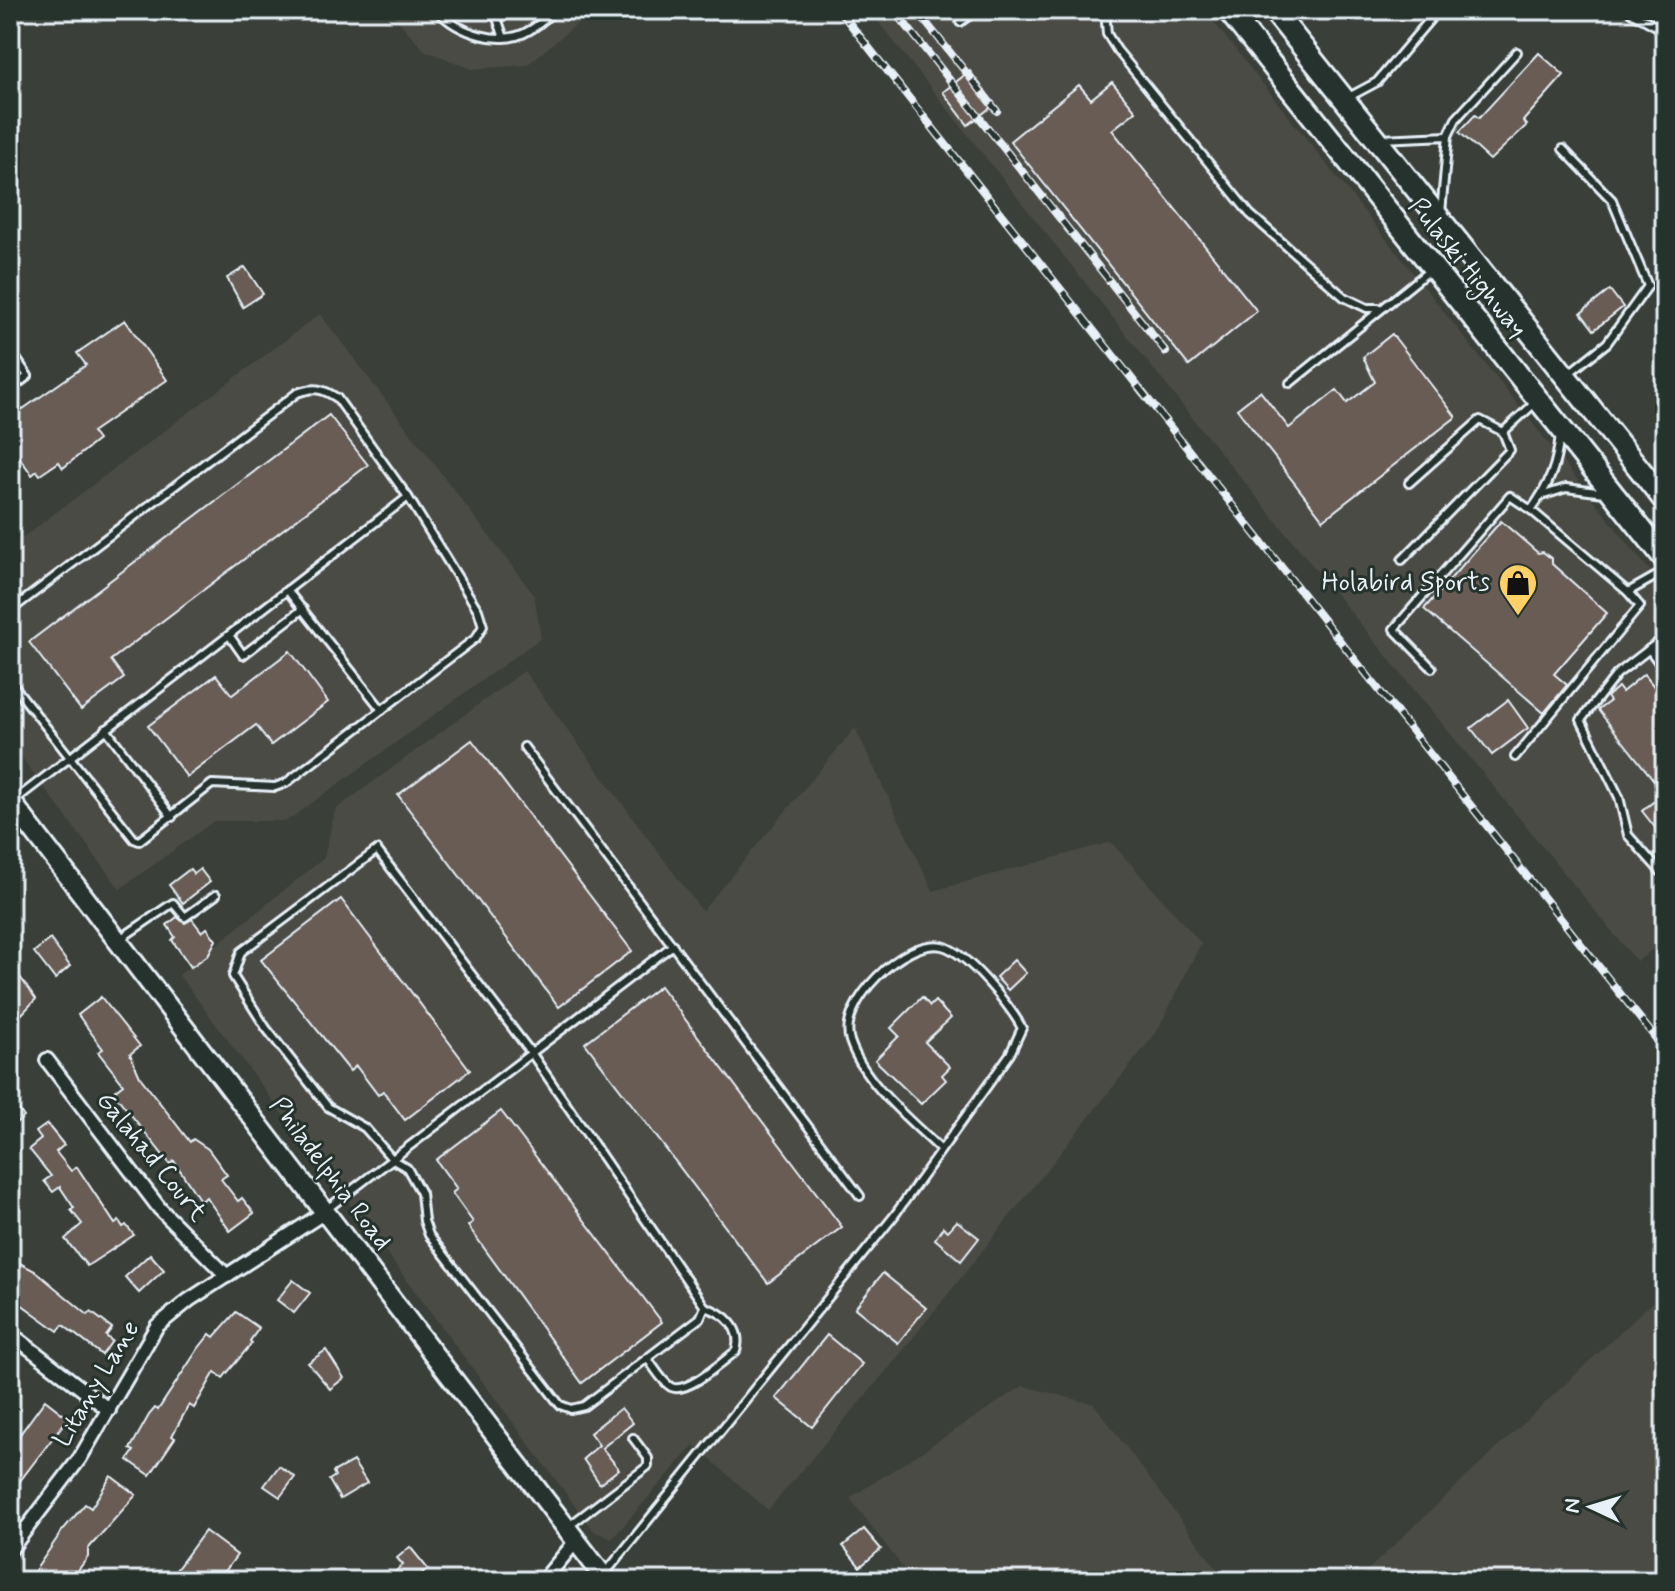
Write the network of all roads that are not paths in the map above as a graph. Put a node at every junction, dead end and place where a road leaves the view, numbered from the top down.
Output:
1 (437, 10) edge
2 (490, 10) edge
3 (555, 10) edge
4 (977, 10) edge
5 (1105, 10) edge
6 (1228, 10) edge
7 (1273, 10) edge
8 (1438, 10) edge
9 (1627, 10) edge
10 (960, 22) dead end
11 (1665, 31) edge
12 (504, 38) junction
13 (1517, 52) dead end
14 (1345, 99) junction
15 (1448, 136) junction
16 (1374, 139) junction
17 (1563, 149) dead end
18 (1440, 220) junction
19 (1433, 267) junction
20 (1378, 308) junction
21 (10, 360) edge
22 (1565, 376) junction
23 (1290, 383) dead end
24 (10, 390) edge
25 (1539, 399) junction
26 (1561, 427) junction
27 (1503, 432) junction
28 (1409, 483) dead end
29 (1541, 496) junction
30 (408, 497) junction
31 (1617, 498) junction
32 (1665, 501) edge
33 (1531, 510) junction
34 (1665, 559) edge
35 (1402, 560) dead end
36 (1665, 571) edge
37 (287, 590) junction
38 (1628, 592) junction
39 (303, 609) junction
40 (10, 611) edge
41 (229, 635) junction
42 (1665, 637) edge
43 (1649, 649) junction
44 (1432, 668) dead end
45 (1665, 671) edge
46 (10, 681) edge
47 (382, 710) junction
48 (106, 729) junction
49 (524, 747) dead end
50 (71, 757) junction
51 (1515, 757) dead end
52 (11, 801) edge
53 (172, 817) junction
54 (1665, 867) edge
55 (216, 895) dead end
56 (120, 939) junction
57 (673, 945) junction
58 (532, 1054) junction
59 (47, 1060) dead end
60 (940, 1149) junction
61 (393, 1160) junction
62 (860, 1196) dead end
63 (325, 1212) junction
64 (227, 1276) junction
65 (705, 1307) junction
66 (10, 1333) edge
67 (647, 1358) junction
68 (109, 1410) junction
69 (633, 1438) dead end
70 (571, 1535) junction
71 (10, 1550) edge
72 (604, 1579) edge
73 (543, 1581) edge

1 - 12 lane
2 - 12 lane
3 - 12 lane
4 - 10 lane
5 - 20 lane
6 - 19 highway, Pulaski Highway
7 - 14 highway, Pulaski Highway
8 - 14 lane
9 - 11 lane
13 - 15 lane
14 - 16 highway, Pulaski Highway
15 - 16 lane
15 - 18 lane
16 - 18 highway, Pulaski Highway
17 - 22 lane
18 - 22 highway, Pulaski Highway
19 - 20 lane
19 - 25 highway, Pulaski Highway
20 - 23 lane
21 - 24 lane
22 - 32 highway, Pulaski Highway
25 - 26 highway, Pulaski Highway
25 - 27 lane
26 - 29 lane
26 - 31 highway, Pulaski Highway
27 - 28 lane
27 - 35 lane
29 - 31 lane
29 - 33 lane
30 - 37 lane
30 - 40 lane
30 - 47 lane
31 - 34 highway, Pulaski Highway
33 - 38 lane
33 - 44 lane
36 - 38 lane
37 - 39 lane
37 - 41 lane
38 - 51 lane
39 - 41 lane
39 - 47 lane
41 - 48 lane
42 - 43 lane
43 - 45 lane
43 - 54 lane
46 - 50 lane
47 - 53 lane
48 - 50 lane
48 - 53 lane
49 - 57 lane
50 - 52 lane
50 - 53 lane
52 - 56 main road, Philadelphia Road
55 - 56 lane
56 - 63 main road, Philadelphia Road
57 - 58 lane
57 - 62 lane
58 - 61 lane
58 - 61 lane
58 - 65 lane
59 - 64 street, Galahad Court
60 - 60 lane
60 - 72 lane
61 - 63 lane
61 - 67 lane
63 - 64 street, Litany Lane
63 - 70 main road, Philadelphia Road
64 - 68 street, Litany Lane
65 - 67 lane
65 - 67 lane
66 - 68 street
68 - 71 street, Litany Lane
69 - 70 lane
70 - 72 main road, Philadelphia Road
70 - 73 street

